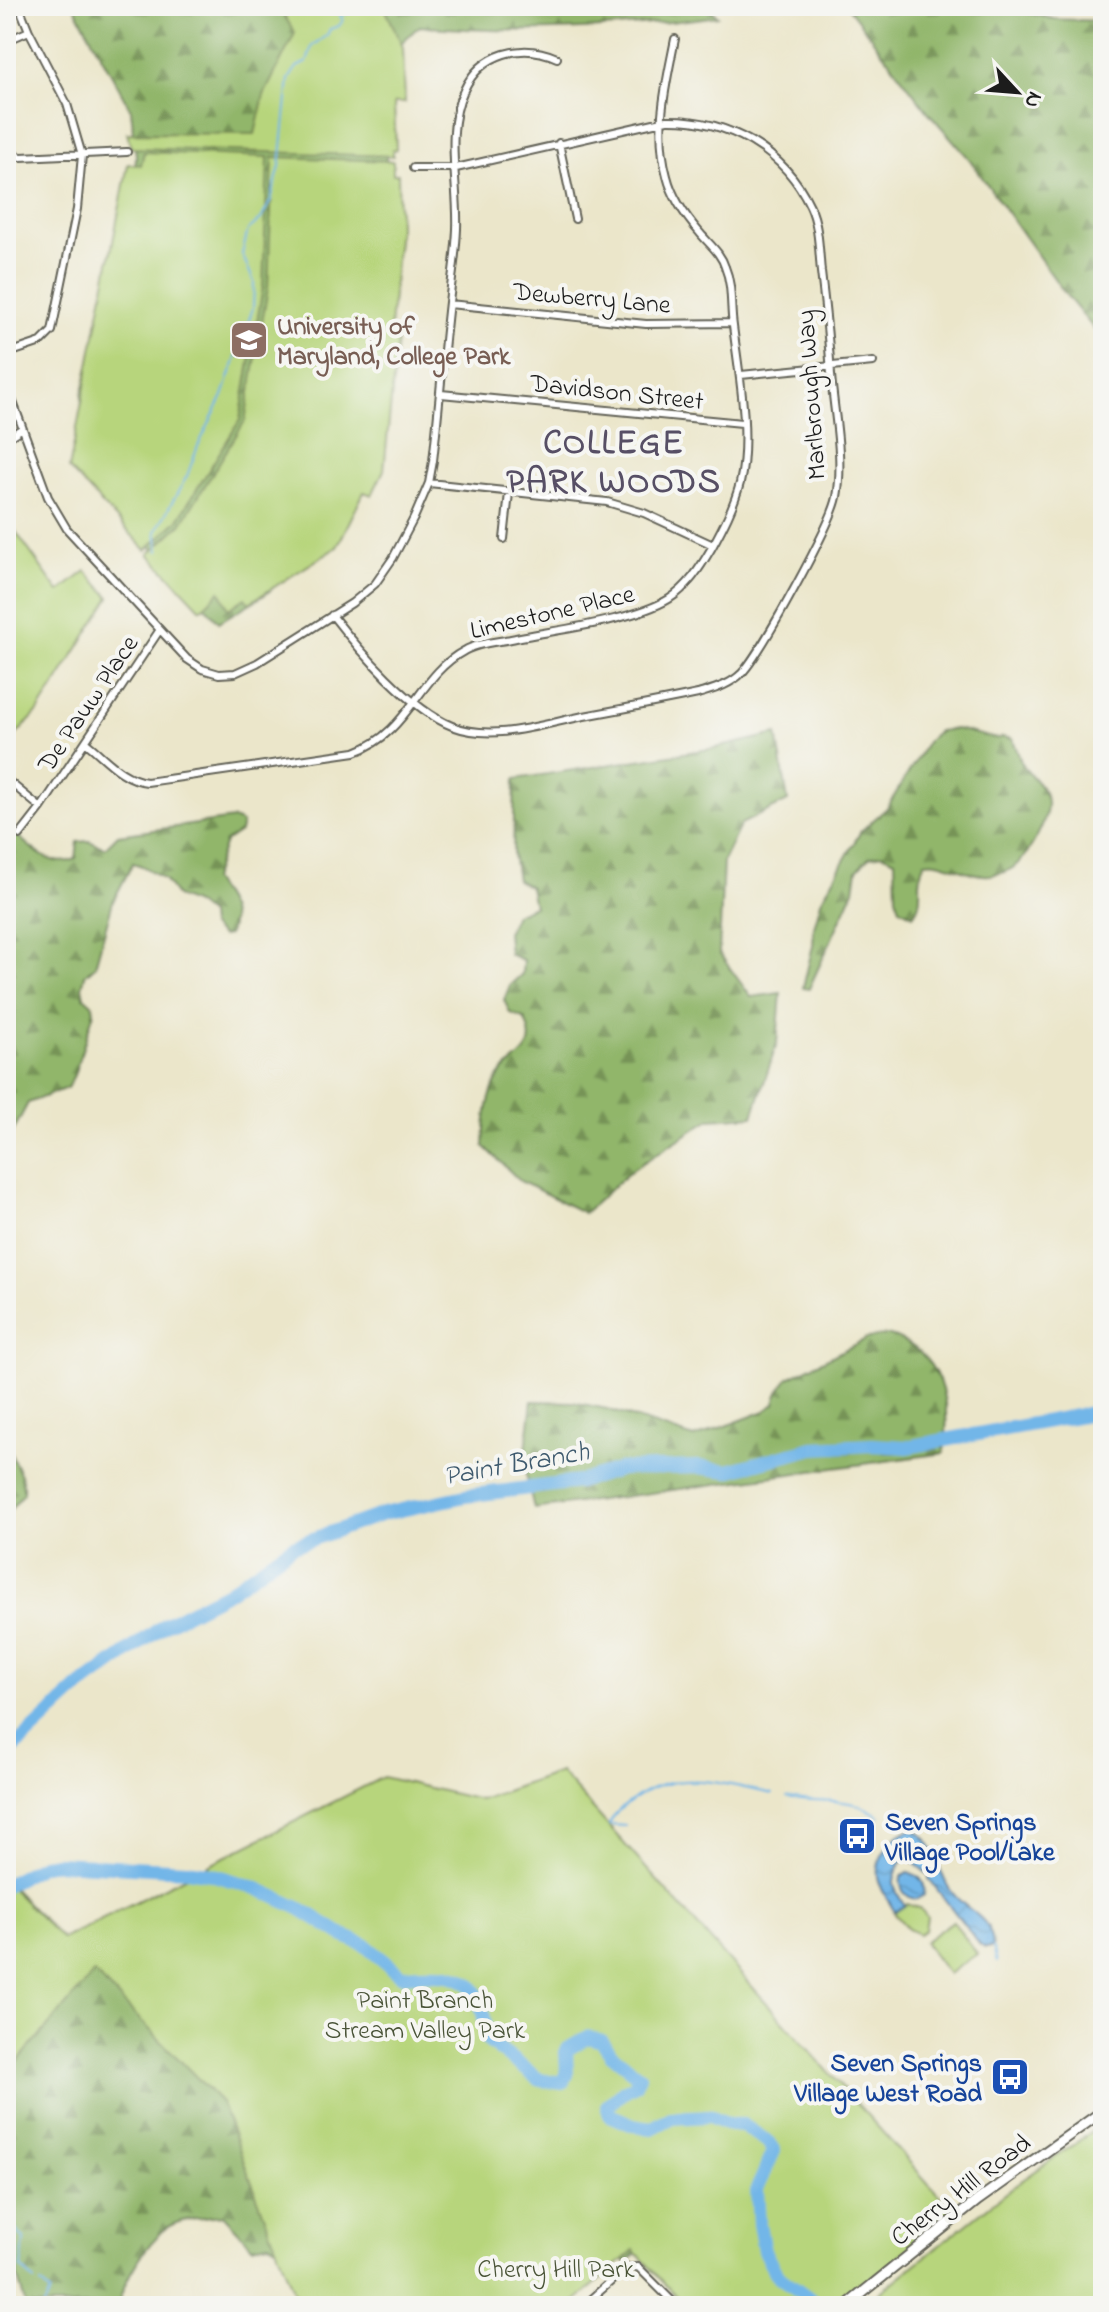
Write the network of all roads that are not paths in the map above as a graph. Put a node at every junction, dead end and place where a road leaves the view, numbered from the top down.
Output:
1 (19, 6) edge
2 (29, 31) junction
3 (675, 39) dead end
4 (6, 41) edge
5 (557, 58) dead end
6 (660, 121) junction
7 (559, 143) junction
8 (127, 152) dead end
9 (12, 153) dead end
10 (82, 155) junction
11 (413, 168) dead end
12 (456, 168) junction
13 (575, 219) dead end
14 (449, 304) junction
15 (732, 323) junction
16 (6, 354) edge
17 (873, 362) dead end
18 (831, 365) junction
19 (741, 375) junction
20 (6, 383) edge
21 (441, 394) junction
22 (742, 423) junction
23 (21, 429) junction
24 (6, 439) edge
25 (429, 483) junction
26 (509, 493) junction
27 (504, 539) dead end
28 (713, 545) junction
29 (332, 615) junction
30 (159, 631) junction
31 (416, 702) junction
32 (85, 742) junction
33 (6, 779) edge
34 (41, 808) junction
35 (20, 835) dead end
36 (1103, 2111) edge
37 (583, 2306) edge
38 (677, 2306) edge
39 (846, 2306) edge

1 - 2 street
2 - 4 street
2 - 10 street
3 - 6 street, Limestone Place
5 - 12 street
6 - 7 street, Marlbrough Way
6 - 15 street, Limestone Place
6 - 18 street, Marlbrough Way
7 - 12 street, Marlbrough Way
7 - 13 street
8 - 10 street
9 - 10 street
10 - 16 street
11 - 12 street, Marlbrough Way
12 - 14 street
14 - 15 street, Dewberry Lane
14 - 21 street
15 - 19 street, Limestone Place
17 - 18 street, Davidson Street
18 - 19 street, Davidson Street
18 - 31 street, Marlbrough Way
19 - 22 street, Limestone Place
20 - 23 street
21 - 22 street, Davidson Street
21 - 25 street
22 - 28 street, Limestone Place
23 - 24 street
23 - 30 street
25 - 26 street
25 - 29 street
26 - 27 street
26 - 28 street
28 - 31 street, Limestone Place
29 - 30 street
29 - 31 street, Marlbrough Way
30 - 32 street, De Pauw Place
31 - 32 street, Limestone Place
32 - 34 street, De Pauw Place
33 - 34 street
34 - 35 street, De Pauw Place
36 - 39 main road, Cherry Hill Road
37 - 38 street

